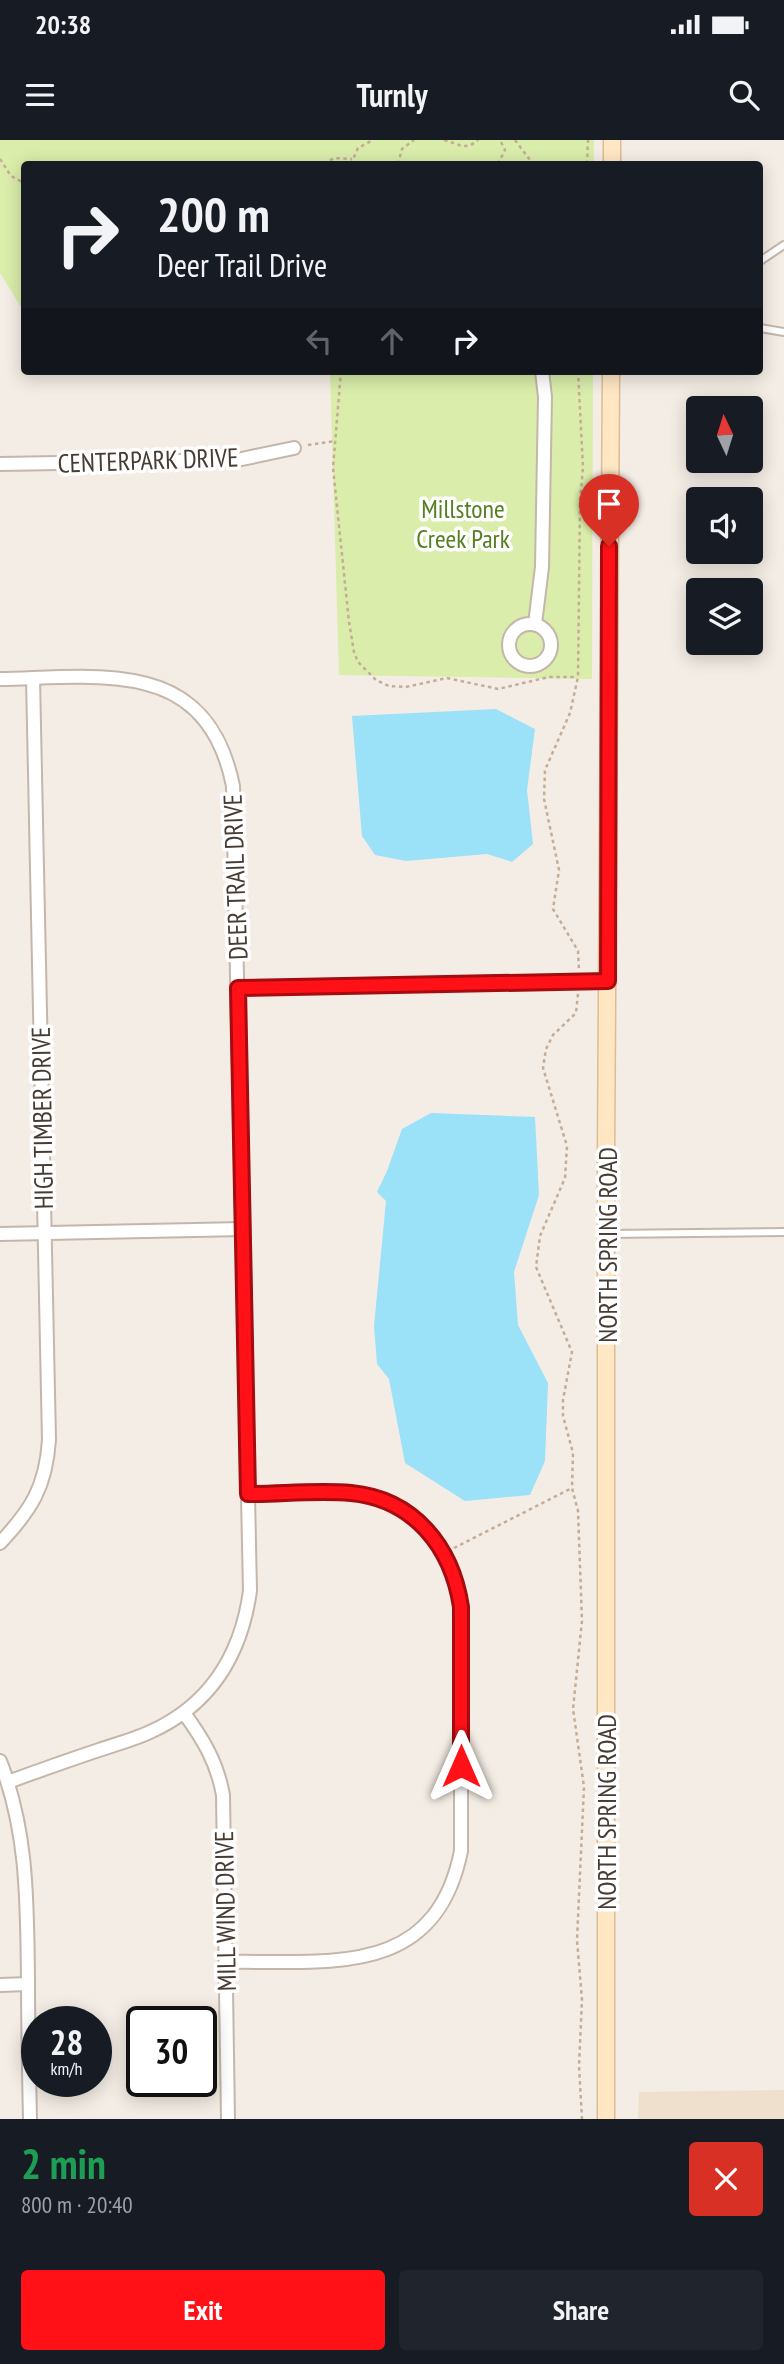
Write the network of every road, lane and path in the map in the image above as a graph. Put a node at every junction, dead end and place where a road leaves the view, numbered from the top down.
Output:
1 (373, 140) edge
2 (414, 140) edge
3 (444, 140) edge
4 (478, 140) edge
5 (500, 140) edge
6 (515, 140) edge
7 (588, 140) edge
8 (612, 140) edge
9 (0, 159) edge
10 (352, 159) joint
11 (329, 161) edge
12 (399, 161) edge
13 (500, 161) edge
14 (531, 161) edge
15 (587, 161) edge
16 (612, 161) edge
17 (21, 181) edge
18 (784, 244) edge
19 (763, 259) edge
20 (763, 328) edge
21 (784, 332) edge
22 (341, 375) edge
23 (542, 375) edge
24 (578, 375) edge
25 (611, 375) edge
26 (335, 441) junction
27 (294, 449) joint
28 (0, 464) edge
29 (535, 624) dead end
30 (578, 677) junction
31 (33, 678) junction
32 (0, 679) edge
33 (580, 981) junction
34 (608, 981) junction
35 (238, 988) junction
36 (243, 1229) junction
37 (784, 1232) edge
38 (44, 1233) junction
39 (0, 1234) edge
40 (607, 1234) junction
41 (572, 1488) junction
42 (248, 1494) junction
43 (0, 1543) edge
44 (446, 1555) junction
45 (184, 1713) junction
46 (0, 1761) edge
47 (8, 1782) junction
48 (226, 1962) junction
49 (0, 1984) edge
50 (28, 1984) junction
51 (30, 2119) edge
52 (228, 2119) edge
53 (582, 2119) edge
54 (606, 2119) edge

1 - 10 path
2 - 12 path
3 - 4 path
5 - 13 path
6 - 14 path
7 - 15 path
8 - 16 main road
9 - 17 path
10 - 11 path
18 - 19 lane
20 - 21 lane
22 - 26 path
23 - 29 street
24 - 30 path
25 - 34 main road, NORTH SPRING ROAD
26 - 27 path
26 - 30 path
27 - 28 street, CENTERPARK DRIVE
30 - 33 path
31 - 32 street, DEER TRAIL DRIVE
31 - 35 street, DEER TRAIL DRIVE
31 - 38 street, HIGH TIMBER DRIVE
33 - 34 street
33 - 35 street
33 - 41 path
34 - 40 main road, NORTH SPRING ROAD
35 - 36 street, DEER TRAIL DRIVE
36 - 38 street
36 - 42 street, DEER TRAIL DRIVE
37 - 40 lane
38 - 39 street
38 - 43 street, HIGH TIMBER DRIVE
40 - 54 main road, NORTH SPRING ROAD
41 - 44 path
41 - 53 path
42 - 44 street
42 - 45 street, DEER TRAIL DRIVE
44 - 48 street
45 - 47 street, DEER TRAIL DRIVE
45 - 48 street, MILL WIND DRIVE
46 - 47 street
47 - 50 street
48 - 52 street, MILL WIND DRIVE
49 - 50 street
50 - 51 street

